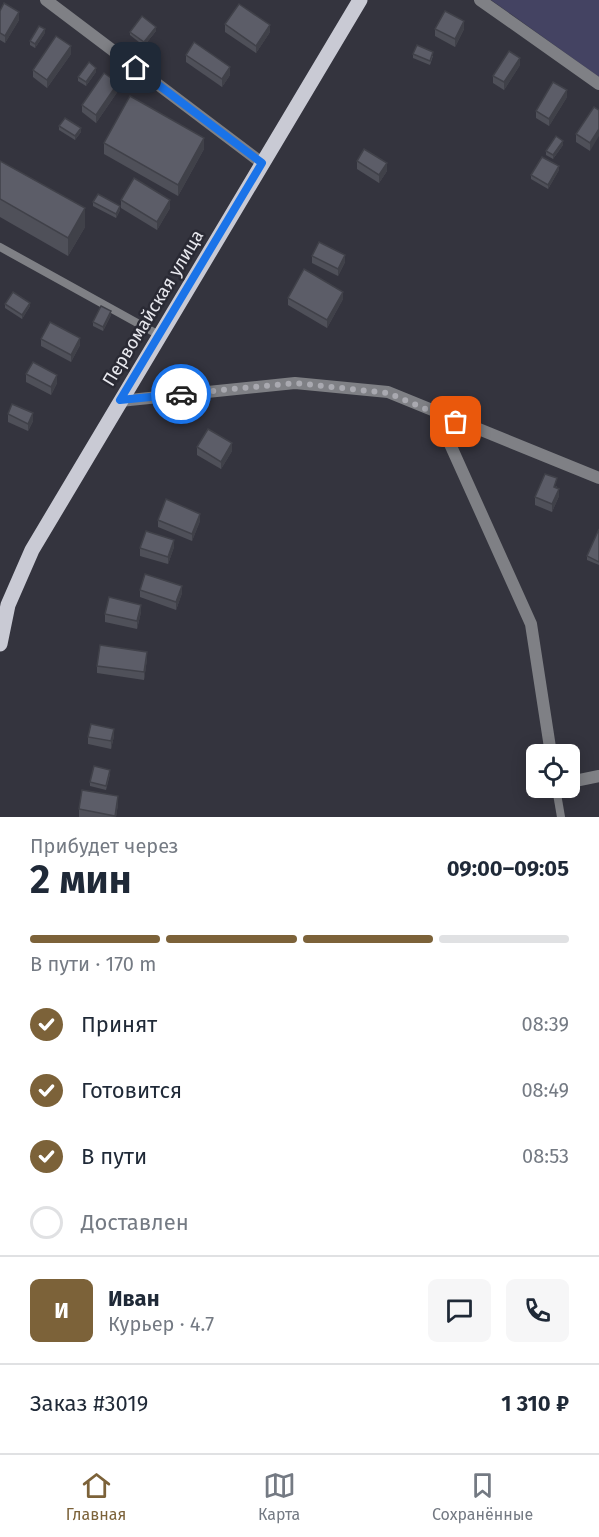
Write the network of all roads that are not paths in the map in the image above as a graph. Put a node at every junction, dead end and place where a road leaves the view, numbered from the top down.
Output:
1 (46, 0) edge
2 (360, 0) edge
3 (480, 0) edge
4 (599, 84) edge
5 (262, 163) junction
6 (0, 247) edge
7 (159, 335) junction
8 (120, 400) junction
9 (436, 413) junction
10 (599, 478) edge
11 (0, 644) edge
12 (549, 744) edge
13 (599, 777) edge
14 (580, 780) edge
15 (558, 798) edge
16 (561, 817) edge

1 - 5 street
2 - 5 main road, Первомайская улица
3 - 4 street
5 - 7 main road, Первомайская улица
6 - 7 lane
7 - 8 main road, Первомайская улица
8 - 9 street
8 - 11 main road, Первомайская улица
9 - 10 street
9 - 12 street
13 - 14 street
15 - 16 lane

